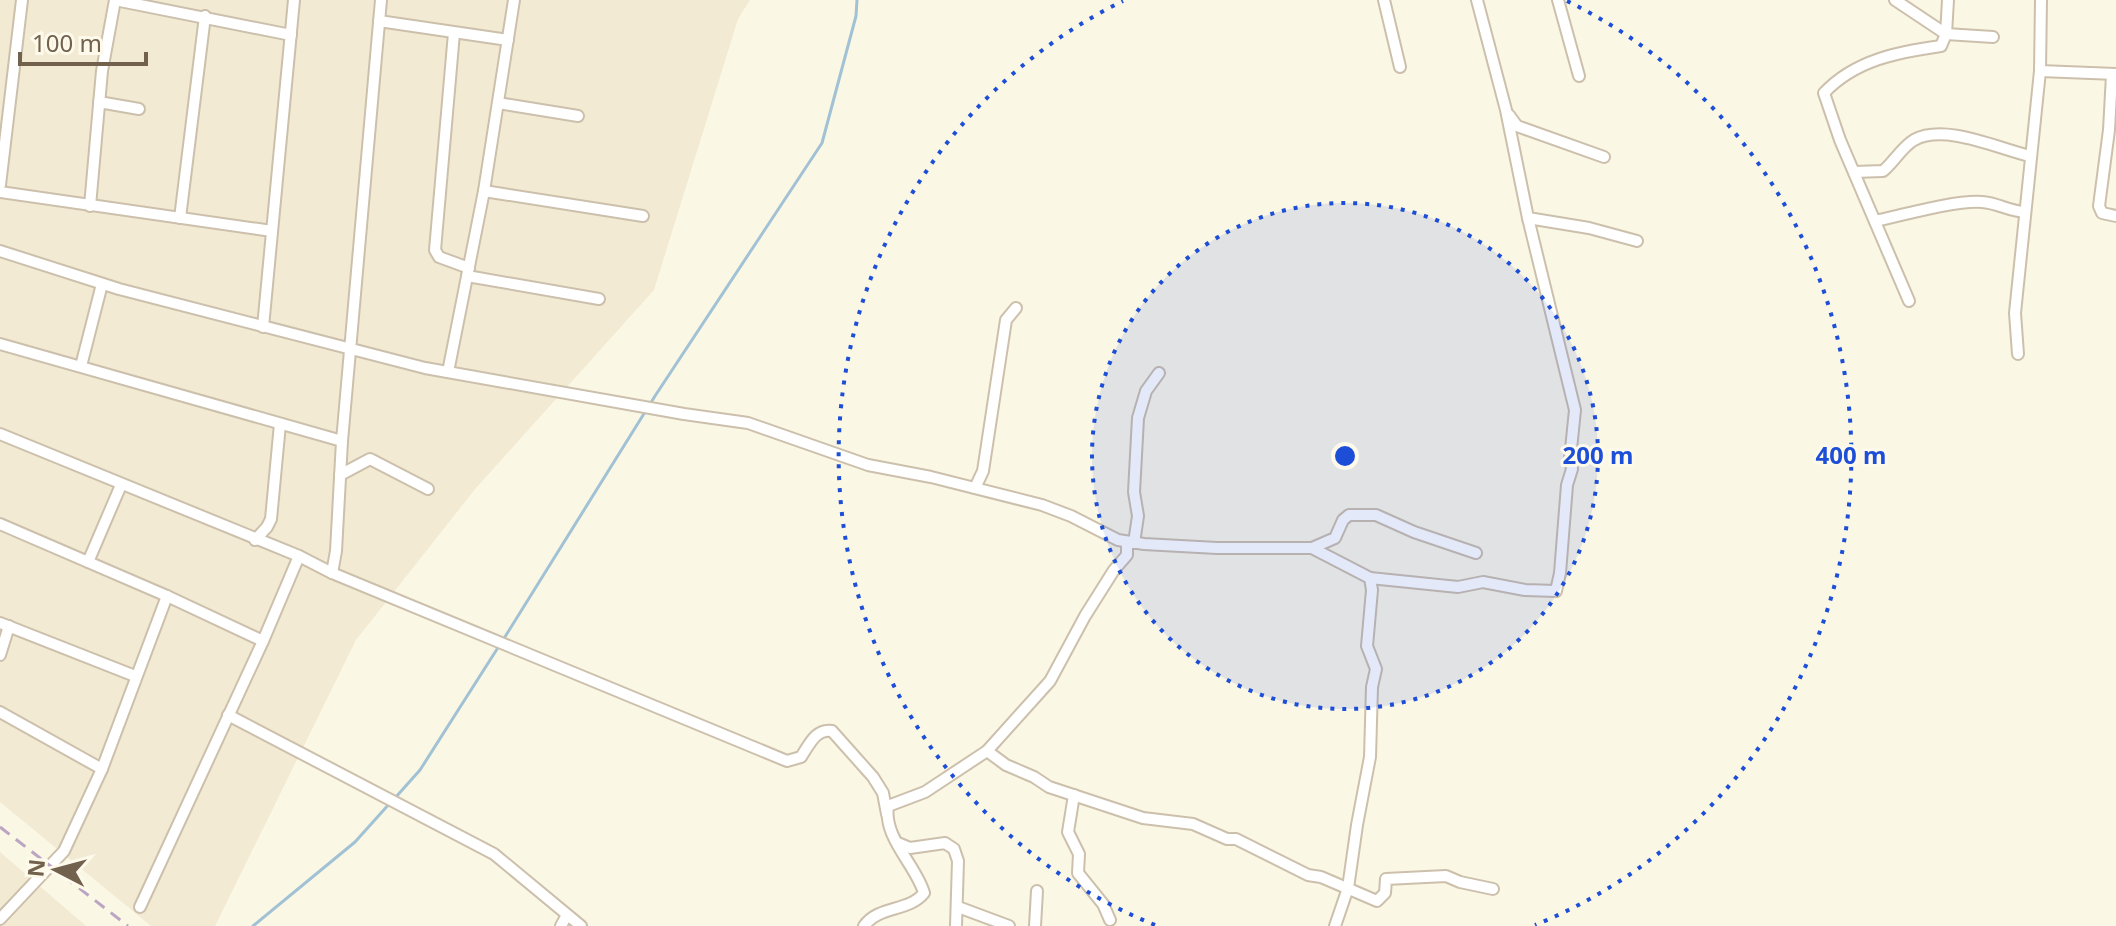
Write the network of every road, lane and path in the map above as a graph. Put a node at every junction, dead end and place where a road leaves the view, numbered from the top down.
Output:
1 (22, 0) edge
2 (115, 0) edge
3 (294, 0) edge
4 (381, 0) edge
5 (514, 0) edge
6 (1384, 0) edge
7 (1477, 0) edge
8 (1558, 0) edge
9 (1895, 0) edge
10 (1948, 0) edge
11 (2041, 0) edge
12 (205, 16) junction
13 (379, 21) junction
14 (454, 33) junction
15 (1946, 34) junction
16 (291, 35) junction
17 (1993, 37) dead end
18 (508, 40) junction
19 (1400, 67) dead end
20 (2040, 71) junction
21 (2114, 75) edge
22 (1579, 76) dead end
23 (99, 102) junction
24 (498, 103) junction
25 (139, 109) dead end
26 (1506, 110) junction
27 (578, 116) dead end
28 (2, 147) edge
29 (2030, 156) junction
30 (1604, 157) dead end
31 (1854, 172) junction
32 (0, 185) edge
33 (484, 191) junction
34 (0, 192) edge
35 (90, 206) junction
36 (2025, 212) junction
37 (643, 216) dead end
38 (2116, 216) edge
39 (180, 218) junction
40 (1528, 218) junction
41 (1875, 221) junction
42 (272, 231) junction
43 (1637, 241) dead end
44 (0, 251) edge
45 (468, 272) junction
46 (102, 284) junction
47 (599, 299) dead end
48 (1909, 301) dead end
49 (1016, 308) dead end
50 (263, 327) junction
51 (0, 344) edge
52 (350, 347) junction
53 (2018, 354) dead end
54 (81, 366) junction
55 (448, 372) junction
56 (1159, 373) dead end
57 (280, 424) junction
58 (0, 434) edge
59 (342, 441) junction
60 (340, 475) junction
61 (121, 485) junction
62 (975, 488) junction
63 (428, 489) dead end
64 (0, 524) edge
65 (255, 540) junction
66 (1131, 542) junction
67 (1312, 548) junction
68 (1476, 553) dead end
69 (299, 556) junction
70 (88, 562) junction
71 (332, 573) junction
72 (1370, 578) junction
73 (167, 596) junction
74 (4, 624) edge
75 (263, 641) junction
76 (0, 655) edge
77 (135, 676) junction
78 (0, 712) edge
79 (228, 715) junction
80 (987, 751) junction
81 (102, 769) junction
82 (1074, 795) junction
83 (887, 814) junction
84 (898, 843) junction
85 (1348, 888) junction
86 (1493, 889) dead end
87 (1037, 891) dead end
88 (140, 907) dead end
89 (958, 907) junction
90 (567, 915) junction
91 (0, 919) edge
92 (1110, 920) dead end
93 (561, 926) edge
94 (581, 926) edge
95 (864, 926) edge
96 (956, 926) edge
97 (1009, 926) edge
98 (1035, 926) edge
99 (1335, 926) edge

1 - 28 street
2 - 12 street
2 - 23 street
3 - 16 street
4 - 13 street
5 - 18 street
6 - 19 street
7 - 26 street
8 - 22 street
9 - 15 street
10 - 15 street
11 - 20 street
12 - 16 street
12 - 39 street
13 - 14 street
13 - 52 street
14 - 18 street
14 - 45 street
15 - 17 street
15 - 31 street
16 - 42 street
18 - 24 street
20 - 21 street
20 - 29 street
21 - 38 street
23 - 25 street
23 - 35 street
24 - 27 street
24 - 33 street
26 - 30 street
26 - 40 street
28 - 32 street
29 - 31 street
29 - 36 street
31 - 41 street
33 - 37 street
33 - 45 street
34 - 35 street
35 - 39 street
36 - 41 street
36 - 53 street
39 - 42 street
40 - 43 street
40 - 72 street
41 - 48 street
42 - 50 street
44 - 46 street
45 - 47 street
45 - 55 street
46 - 50 street
46 - 54 street
49 - 62 street
50 - 52 street
51 - 54 street
52 - 55 street
52 - 59 street
54 - 57 street
55 - 62 street
56 - 66 street
57 - 59 street
57 - 65 street
58 - 61 street
59 - 60 street
60 - 63 street
60 - 71 street
61 - 65 street
61 - 70 street
62 - 66 street
64 - 70 street
65 - 69 street
66 - 67 street
66 - 80 street
67 - 68 street
67 - 72 street
69 - 71 street
69 - 75 street
70 - 73 street
71 - 83 street
72 - 85 street
73 - 75 street
73 - 77 street
74 - 76 street
74 - 77 street
75 - 79 street
77 - 81 street
78 - 81 street
79 - 88 street
79 - 90 street
80 - 82 street
80 - 83 street
81 - 91 street
82 - 85 street
82 - 92 street
83 - 84 street
84 - 89 street
84 - 95 street
85 - 86 street
85 - 99 street
87 - 98 street
89 - 96 street
89 - 97 street
90 - 93 street
90 - 94 street

